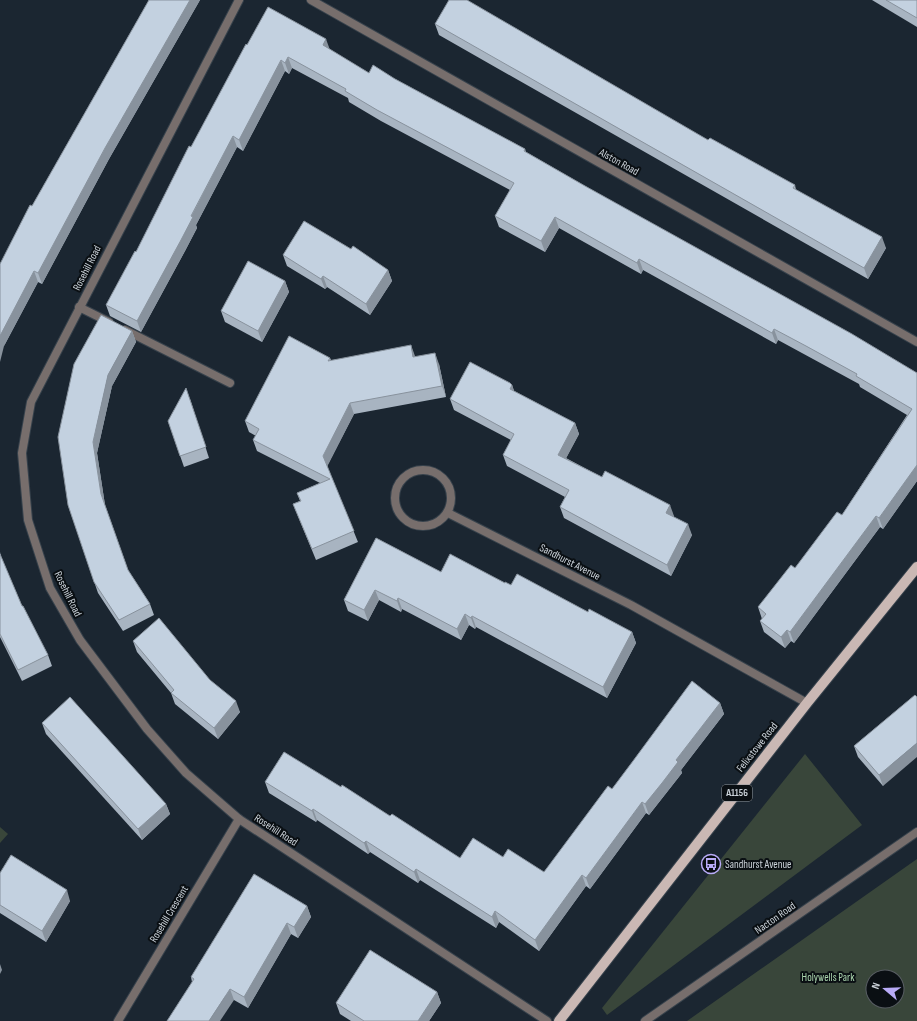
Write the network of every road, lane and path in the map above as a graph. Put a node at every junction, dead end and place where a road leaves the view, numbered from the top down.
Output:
1 (239, 0) edge
2 (311, 0) edge
3 (79, 307) junction
4 (917, 342) edge
5 (230, 383) dead end
6 (448, 513) junction
7 (917, 566) edge
8 (807, 703) junction
9 (239, 819) junction
10 (917, 832) edge
11 (118, 1021) edge
12 (548, 1021) edge
13 (559, 1021) edge
14 (645, 1021) edge

1 - 3 street, Rosehill Road
2 - 4 street, Alston Road
3 - 5 street
3 - 9 street, Rosehill Road
6 - 6 street
6 - 8 street, Sandhurst Avenue
7 - 8 main road, Felixstowe Road / A1156
8 - 13 main road, Felixstowe Road / A1156
9 - 11 street, Rosehill Crescent
9 - 12 street, Rosehill Road
10 - 14 street, Nacton Road

